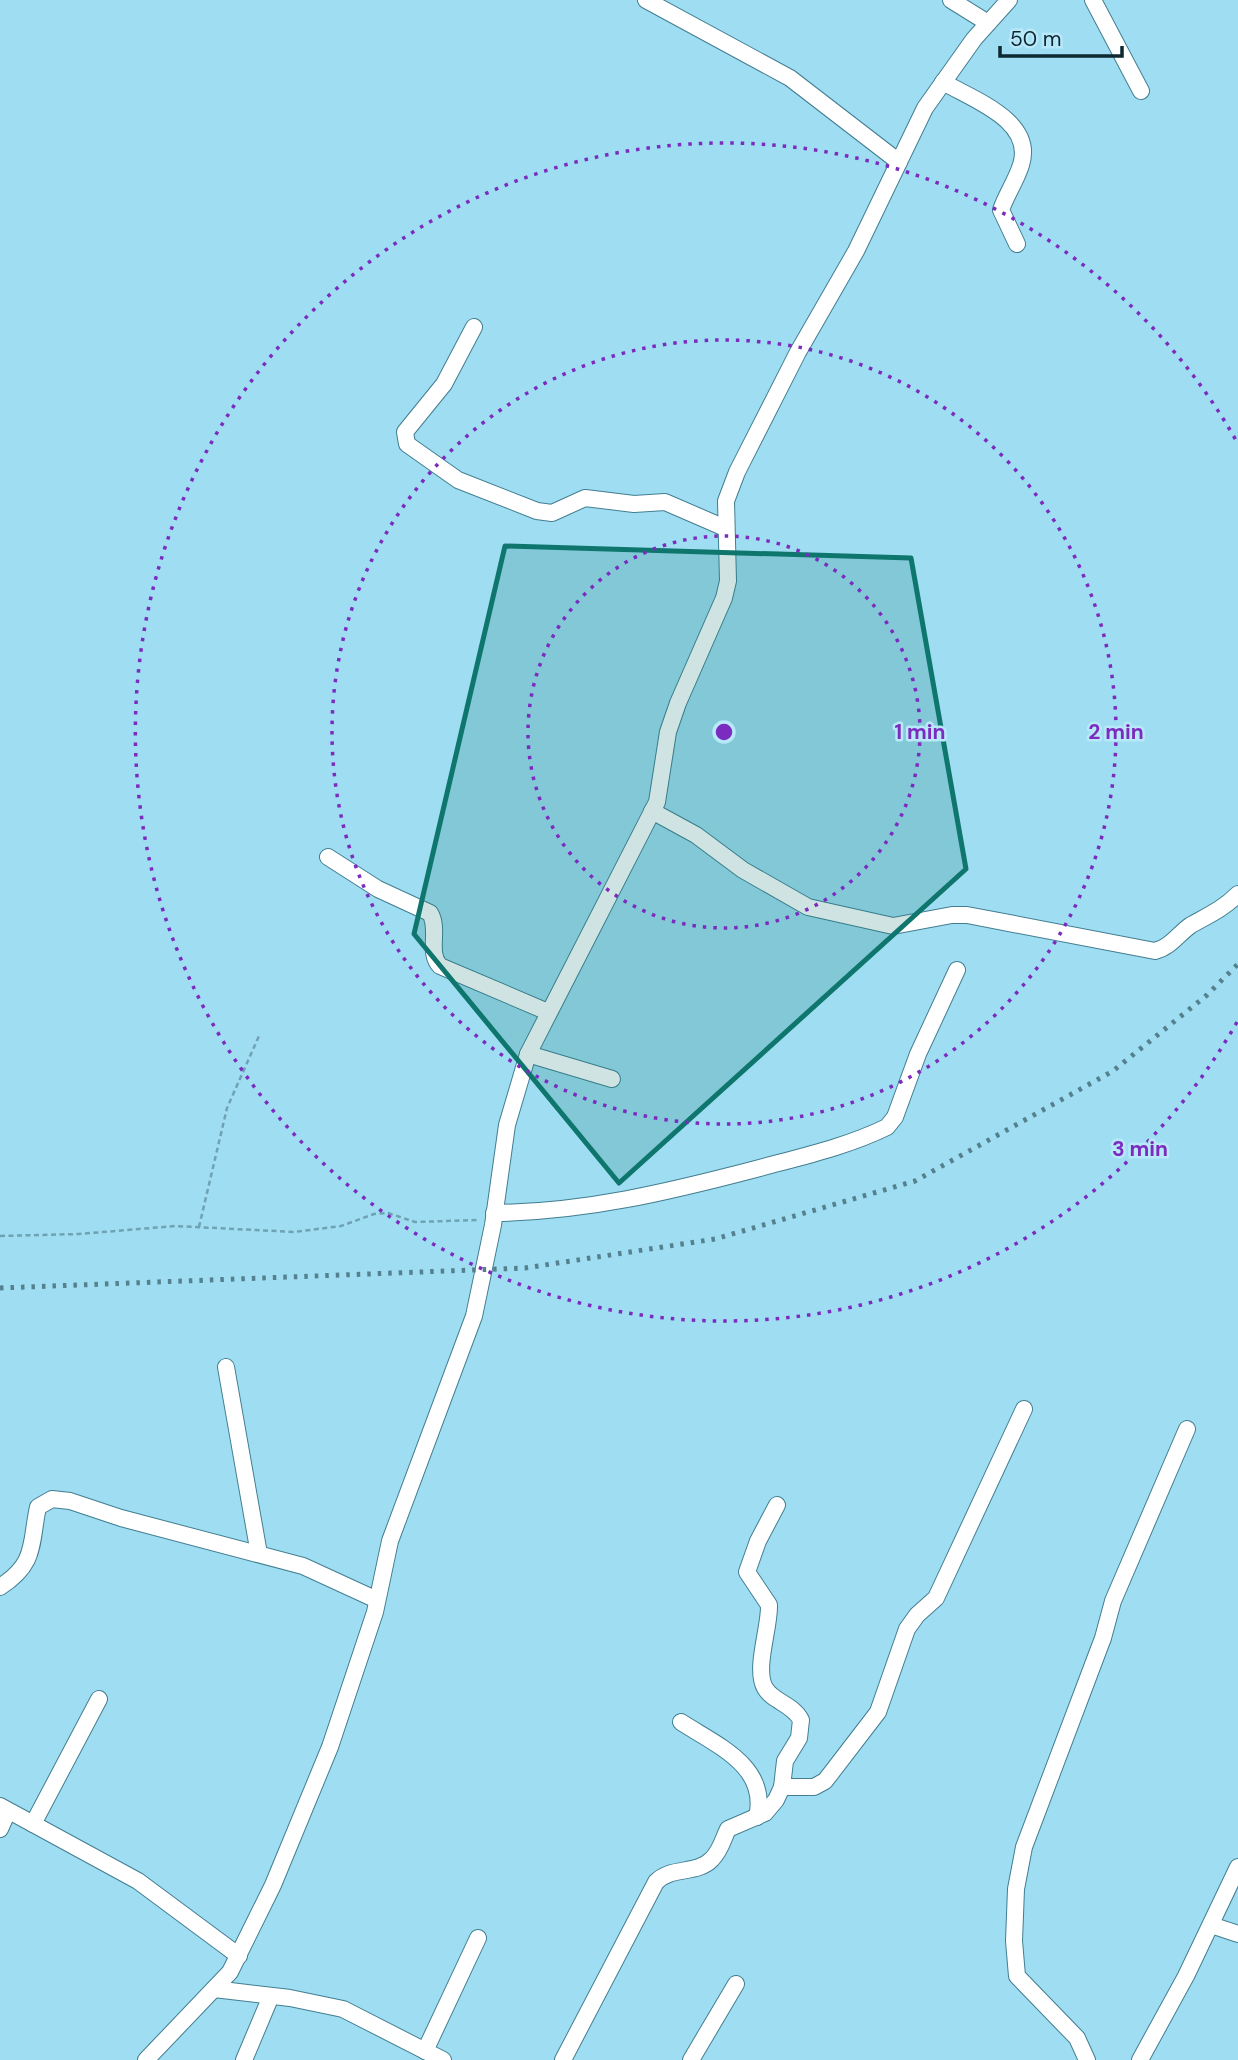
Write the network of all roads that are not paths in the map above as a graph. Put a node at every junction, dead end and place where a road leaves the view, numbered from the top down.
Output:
1 (646, 0) edge
2 (951, 0) edge
3 (1009, 0) edge
4 (1093, 0) edge
5 (988, 23) junction
6 (943, 82) junction
7 (1141, 91) dead end
8 (899, 162) junction
9 (1017, 244) dead end
10 (474, 327) dead end
11 (725, 528) junction
12 (652, 811) junction
13 (328, 857) dead end
14 (1238, 894) edge
15 (957, 970) dead end
16 (548, 1012) junction
17 (528, 1054) junction
18 (612, 1079) dead end
19 (494, 1216) junction
20 (226, 1367) dead end
21 (1024, 1409) dead end
22 (1187, 1429) dead end
23 (777, 1505) dead end
24 (259, 1554) junction
25 (0, 1587) edge
26 (377, 1600) junction
27 (99, 1699) dead end
28 (681, 1722) dead end
29 (782, 1787) junction
30 (4, 1809) edge
31 (757, 1816) junction
32 (33, 1824) junction
33 (0, 1829) edge
34 (1238, 1867) edge
35 (1211, 1925) junction
36 (1238, 1934) edge
37 (478, 1938) dead end
38 (239, 1956) junction
39 (736, 1984) dead end
40 (214, 1989) junction
41 (271, 1996) junction
42 (425, 2051) junction
43 (146, 2060) edge
44 (244, 2060) edge
45 (443, 2060) edge
46 (563, 2060) edge
47 (691, 2060) edge
48 (1087, 2060) edge
49 (1140, 2060) edge

1 - 8 street
2 - 5 street
3 - 5 street
4 - 7 street
5 - 6 street
6 - 8 street
6 - 9 street
8 - 11 street
10 - 11 street
11 - 12 street
12 - 14 street
12 - 16 street
13 - 16 street
15 - 19 street
16 - 17 street
17 - 18 street
17 - 19 street
19 - 26 street
20 - 24 street
21 - 29 street
22 - 48 street
23 - 29 street
24 - 25 street
24 - 26 street
26 - 38 street
27 - 32 street
28 - 31 street
29 - 31 street
30 - 32 street
30 - 33 street
31 - 46 street
32 - 38 street
34 - 35 street
35 - 36 street
35 - 49 street
37 - 42 street
38 - 40 street
39 - 47 street
40 - 41 street
40 - 43 street
41 - 42 street
41 - 44 street
42 - 45 street

